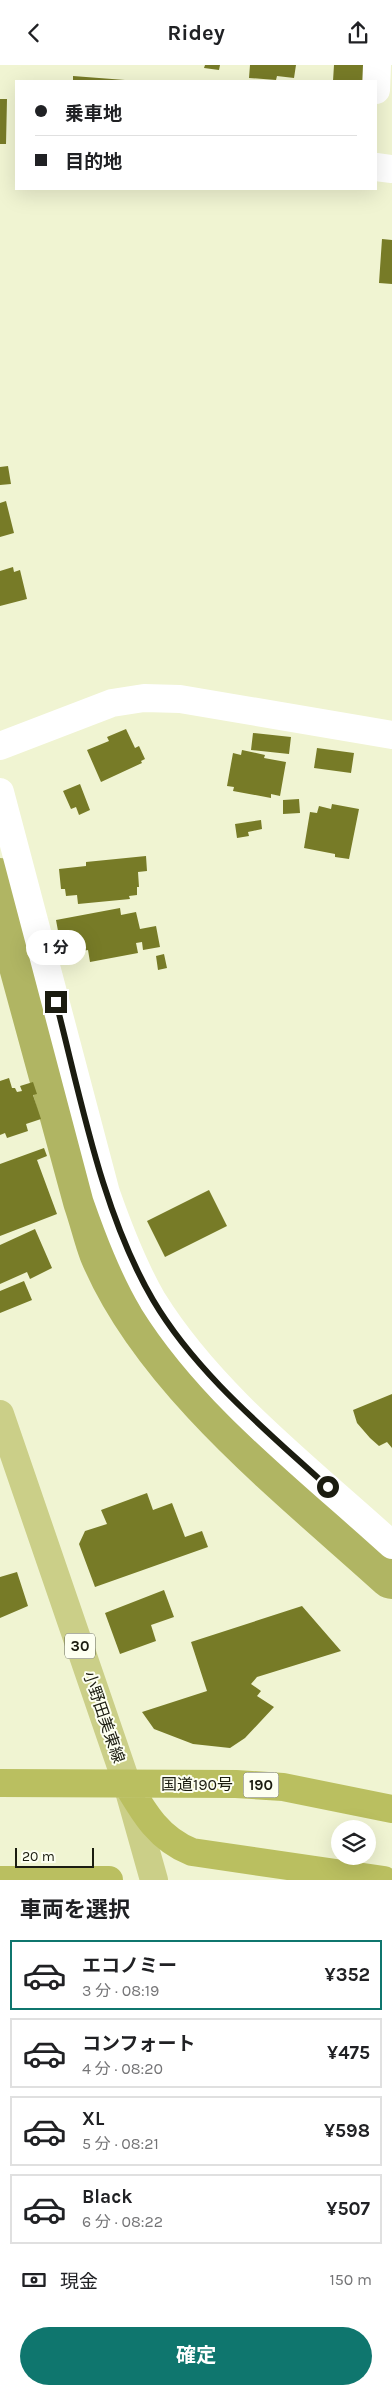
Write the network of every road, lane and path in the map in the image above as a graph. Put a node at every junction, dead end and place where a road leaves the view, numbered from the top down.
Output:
1 (377, 65) edge
2 (376, 80) edge
3 (377, 167) edge
4 (392, 169) edge
5 (392, 735) edge
6 (0, 746) edge
7 (0, 792) edge
8 (0, 1414) edge
9 (392, 1545) edge
10 (0, 1783) edge
11 (127, 1784) junction
12 (392, 1809) edge
13 (0, 1879) edge
14 (109, 1880) edge
15 (154, 1880) edge
16 (384, 1880) edge

1 - 2 street
3 - 4 street
5 - 6 street
7 - 9 street
8 - 11 main road, 小野田美東線 / 30
10 - 11 highway, 国道190号 / 190
11 - 12 highway, 国道190号 / 190
11 - 15 main road, 小野田美東線 / 30
11 - 16 highway
13 - 14 highway

